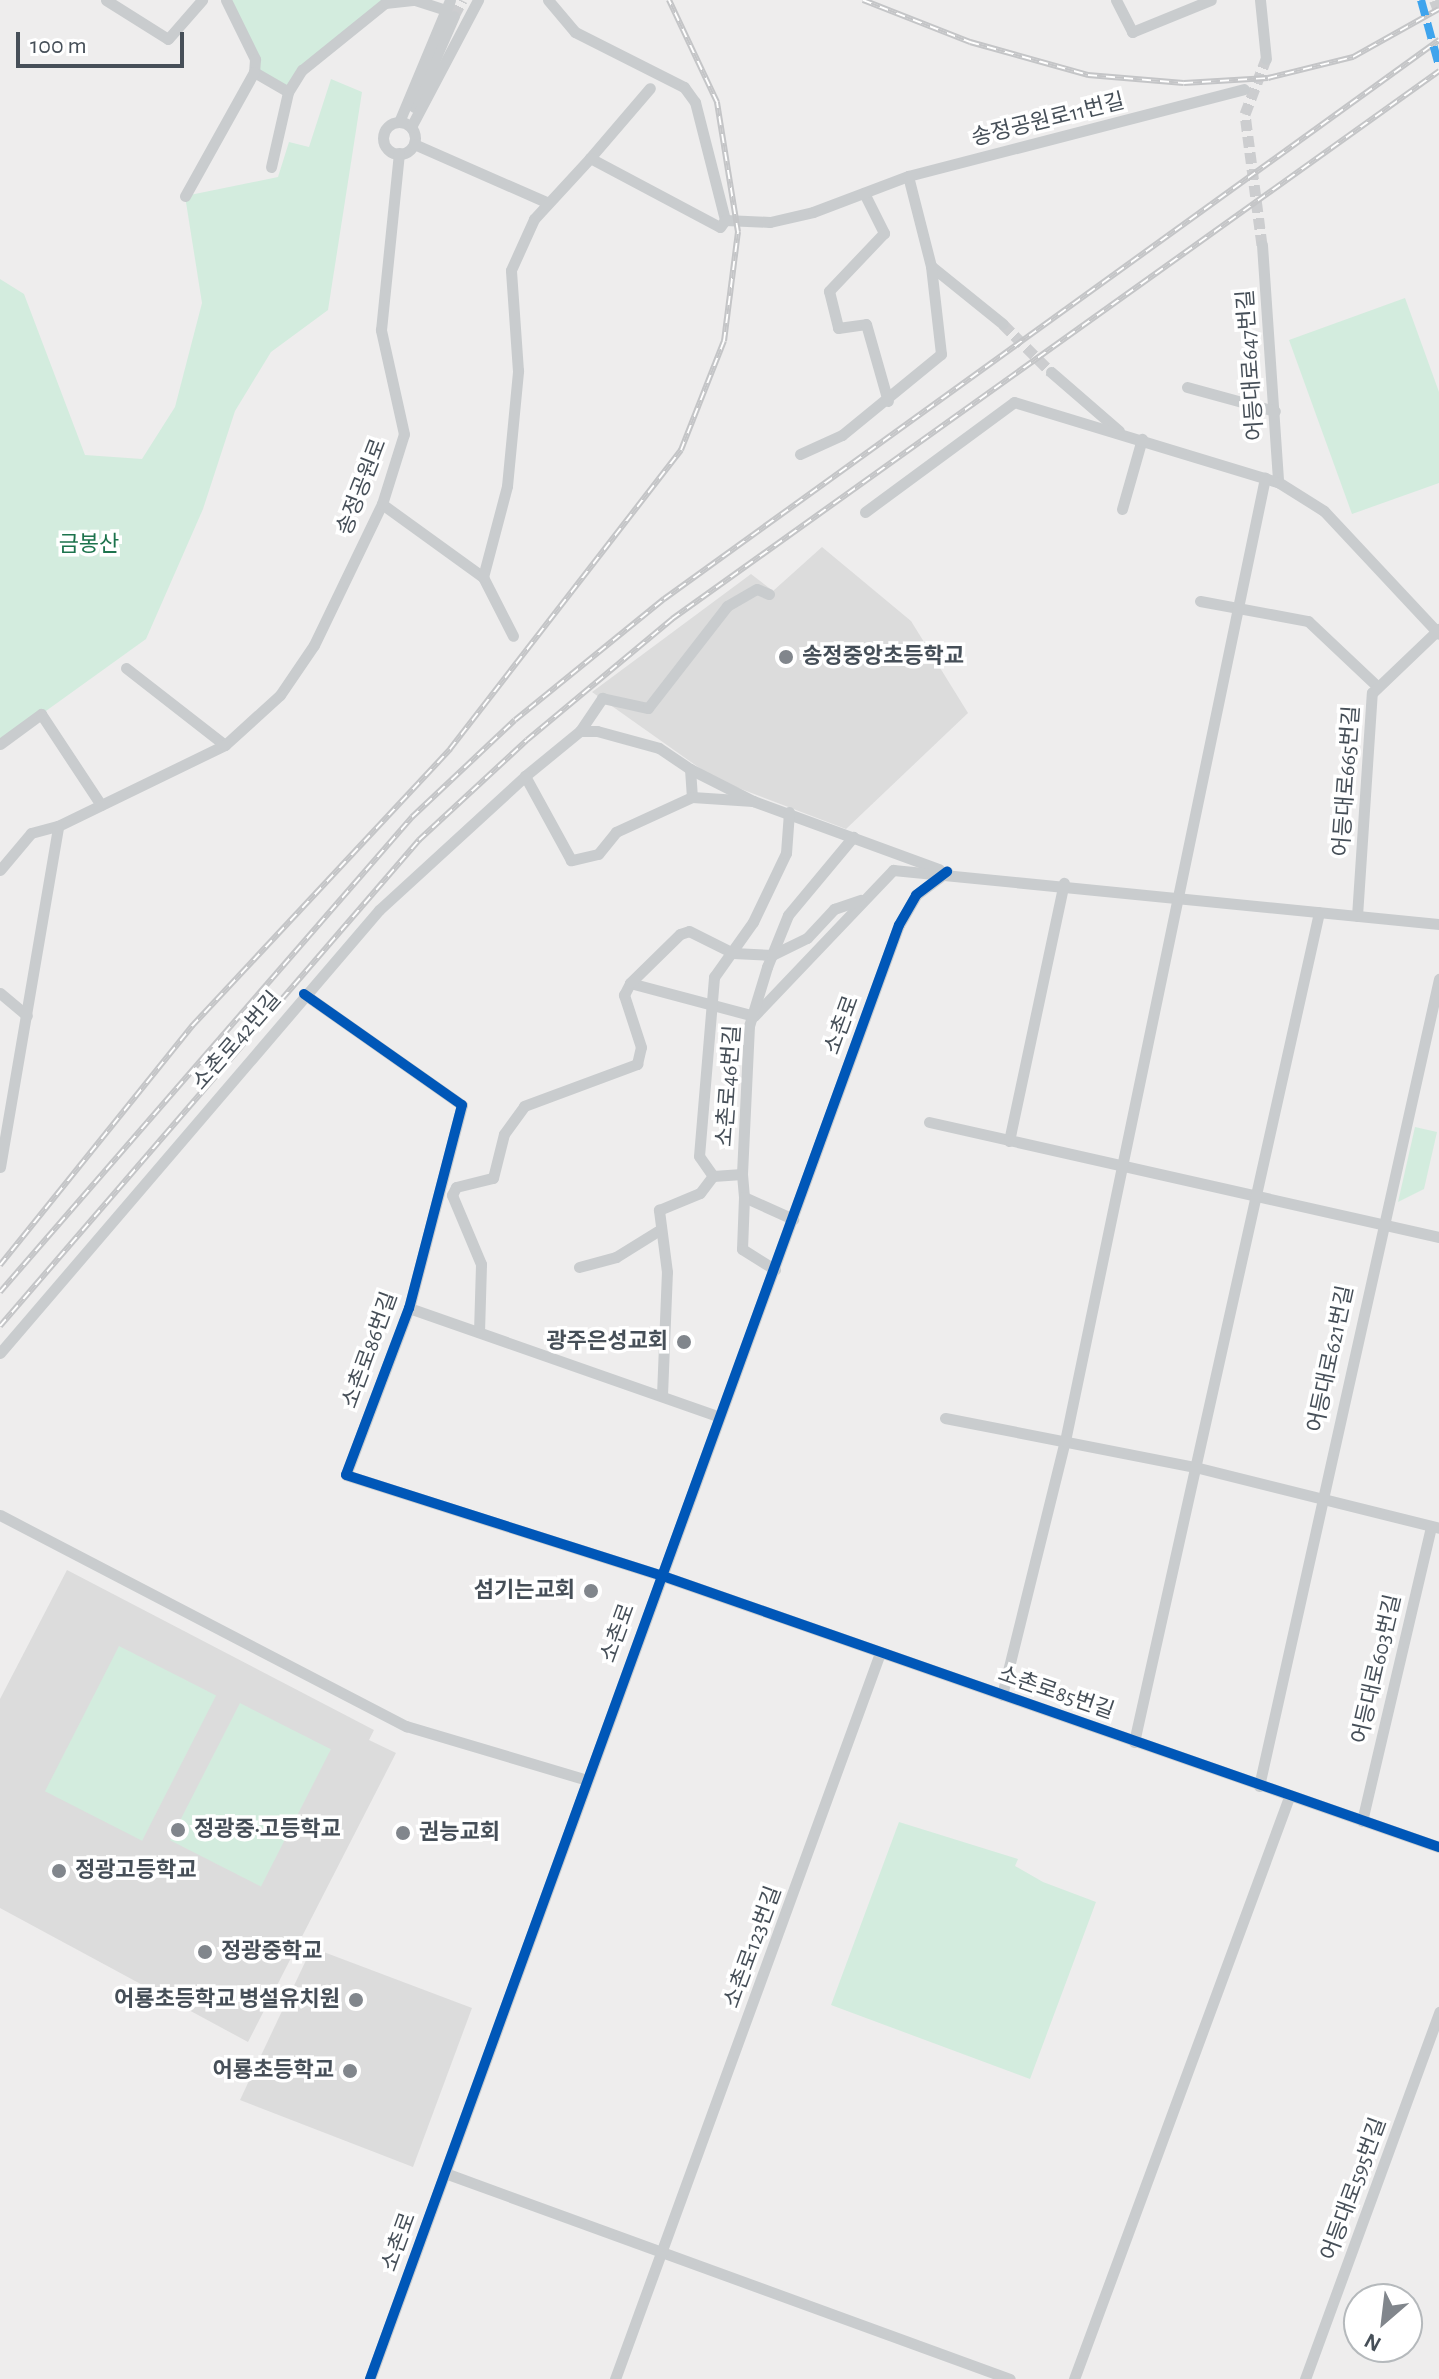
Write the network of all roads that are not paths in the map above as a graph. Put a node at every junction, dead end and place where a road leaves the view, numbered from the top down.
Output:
1 (106, 0) edge
2 (202, 0) edge
3 (226, 0) edge
4 (478, 0) edge
5 (548, 0) edge
6 (1116, 0) edge
7 (1211, 0) edge
8 (1260, 0) edge
9 (450, 9) edge
10 (1266, 59) tunnel mouth
11 (254, 72) junction
12 (650, 88) dead end
13 (1244, 89) dead end
14 (288, 92) junction
15 (406, 124) junction
16 (414, 144) junction
17 (399, 153) junction
18 (590, 158) junction
19 (271, 167) dead end
20 (908, 176) junction
21 (864, 193) junction
22 (185, 196) dead end
23 (546, 202) junction
24 (725, 220) junction
25 (1262, 245) tunnel mouth
26 (931, 266) junction
27 (1003, 324) tunnel mouth
28 (1051, 372) tunnel mouth
29 (1187, 387) dead end
30 (888, 401) junction
31 (1275, 411) junction
32 (1122, 434) junction
33 (1142, 439) junction
34 (800, 454) dead end
35 (1265, 478) junction
36 (1278, 482) junction
37 (382, 504) junction
38 (1122, 509) dead end
39 (865, 512) dead end
40 (483, 577) junction
41 (769, 594) dead end
42 (1200, 601) dead end
43 (1237, 607) junction
44 (1438, 631) edge
45 (513, 636) dead end
46 (126, 668) dead end
47 (1377, 686) junction
48 (580, 731) junction
49 (0, 744) edge
50 (225, 745) junction
51 (690, 769) junction
52 (525, 776) junction
53 (692, 797) junction
54 (753, 801) junction
55 (101, 805) junction
56 (789, 812) junction
57 (58, 826) junction
58 (853, 837) junction
59 (0, 870) edge
60 (947, 872) junction
61 (1064, 883) junction
62 (1180, 898) junction
63 (860, 899) junction
64 (1319, 912) junction
65 (1357, 916) junction
66 (1439, 924) edge
67 (733, 953) junction
68 (772, 955) junction
69 (1439, 979) edge
70 (630, 983) junction
71 (0, 993) edge
72 (304, 994) junction
73 (713, 1005) junction
74 (27, 1016) junction
75 (754, 1016) junction
76 (929, 1122) dead end
77 (1009, 1141) junction
78 (1121, 1166) junction
79 (0, 1167) edge
80 (742, 1174) junction
81 (713, 1176) junction
82 (744, 1197) junction
83 (1251, 1197) junction
84 (793, 1219) junction
85 (1381, 1226) junction
86 (658, 1231) junction
87 (1439, 1237) edge
88 (579, 1267) dead end
89 (775, 1270) junction
90 (409, 1308) junction
91 (479, 1332) junction
92 (0, 1353) edge
93 (662, 1395) junction
94 (718, 1416) junction
95 (945, 1418) dead end
96 (1065, 1441) junction
97 (1195, 1467) junction
98 (1320, 1501) junction
99 (0, 1515) edge
100 (1435, 1528) edge
101 (660, 1575) junction
102 (880, 1653) junction
103 (1002, 1695) junction
104 (1134, 1742) junction
105 (587, 1780) junction
106 (1259, 1786) junction
107 (1289, 1797) junction
108 (1362, 1821) junction
109 (1439, 1847) edge
110 (1439, 2012) edge
111 (445, 2173) junction
112 (661, 2254) junction
113 (370, 2379) edge
114 (615, 2379) edge
115 (1010, 2379) edge
116 (1074, 2379) edge
117 (1305, 2379) edge

1 - 2 street
3 - 11 street
4 - 15 street
5 - 24 street
6 - 7 street
8 - 10 street
9 - 14 street
9 - 15 street
11 - 14 street
11 - 22 street
12 - 18 street
13 - 20 street, 송정공원로11번길
14 - 19 street
15 - 16 street
15 - 17 street, 송정공원로
16 - 17 street
16 - 23 street
17 - 37 street, 송정공원로
18 - 23 street
18 - 24 street, 송정공원로11번길
20 - 21 street, 송정공원로11번길
20 - 26 street
21 - 24 street, 송정공원로11번길
21 - 30 street
23 - 40 street
25 - 31 street, 어등대로647번길
26 - 27 street
26 - 30 street
28 - 32 street, 어등대로647번길
29 - 31 street
30 - 34 street
31 - 36 street, 어등대로647번길
32 - 33 street, 어등대로647번길
32 - 39 street, 어등대로647번길
33 - 35 street, 어등대로647번길
33 - 38 street
35 - 36 street, 어등대로647번길
35 - 43 street
36 - 44 street, 어등대로647번길
37 - 40 street
37 - 50 street, 송정공원로
40 - 45 street
41 - 48 street, 소촌로42번길
42 - 43 street
43 - 47 street
43 - 62 street
44 - 47 street, 어등대로665번길
46 - 50 street
47 - 65 street, 어등대로665번길
48 - 51 street
48 - 52 street, 소촌로42번길
49 - 55 street
50 - 55 street, 송정공원로
51 - 53 street
51 - 54 street
52 - 53 street
52 - 72 street, 소촌로42번길
53 - 54 street
54 - 56 street
55 - 57 street, 송정공원로
56 - 58 street
56 - 67 street
57 - 59 street, 송정공원로
57 - 74 street
58 - 60 street
58 - 68 street
60 - 61 street
60 - 63 street
60 - 84 street, 소촌로
61 - 62 street
61 - 77 street
62 - 64 street
62 - 78 street
63 - 68 street
63 - 75 street
64 - 65 street
64 - 83 street
65 - 66 street
67 - 68 street
67 - 70 street
67 - 73 street, 소촌로46번길
68 - 75 street, 소촌로46번길
69 - 85 street
70 - 73 street
70 - 91 street
71 - 74 street
72 - 90 street, 소촌로86번길
72 - 92 street, 소촌로42번길
73 - 75 street
73 - 81 street, 소촌로46번길
74 - 79 street
75 - 80 street, 소촌로46번길
76 - 77 street
77 - 78 street
78 - 83 street
78 - 96 street
80 - 81 street
80 - 82 street, 소촌로46번길
81 - 86 street
82 - 84 street
82 - 89 street, 소촌로46번길
83 - 85 street
83 - 97 street
84 - 89 street, 소촌로
85 - 87 street
85 - 98 street, 어등대로621번길
86 - 88 street
86 - 93 street
89 - 94 street, 소촌로
90 - 91 street
90 - 101 street, 소촌로86번길
91 - 93 street
93 - 94 street
94 - 101 street, 소촌로
95 - 96 street, 어등대로603번길
96 - 97 street, 어등대로603번길
96 - 103 street
97 - 98 street, 어등대로603번길
97 - 104 street
98 - 100 street, 어등대로603번길
98 - 106 street, 어등대로621번길
99 - 105 street
100 - 108 street, 어등대로603번길
101 - 102 street, 소촌로85번길
101 - 105 street, 소촌로
102 - 103 street, 소촌로85번길
102 - 112 street, 소촌로123번길
103 - 104 street, 소촌로85번길
104 - 106 street, 소촌로85번길
105 - 111 street, 소촌로
106 - 107 street, 소촌로85번길
107 - 108 street, 소촌로85번길
107 - 116 street
108 - 109 street, 소촌로85번길
110 - 117 street, 어등대로595번길
111 - 112 street
111 - 113 street, 소촌로
112 - 114 street, 소촌로123번길
112 - 115 street

